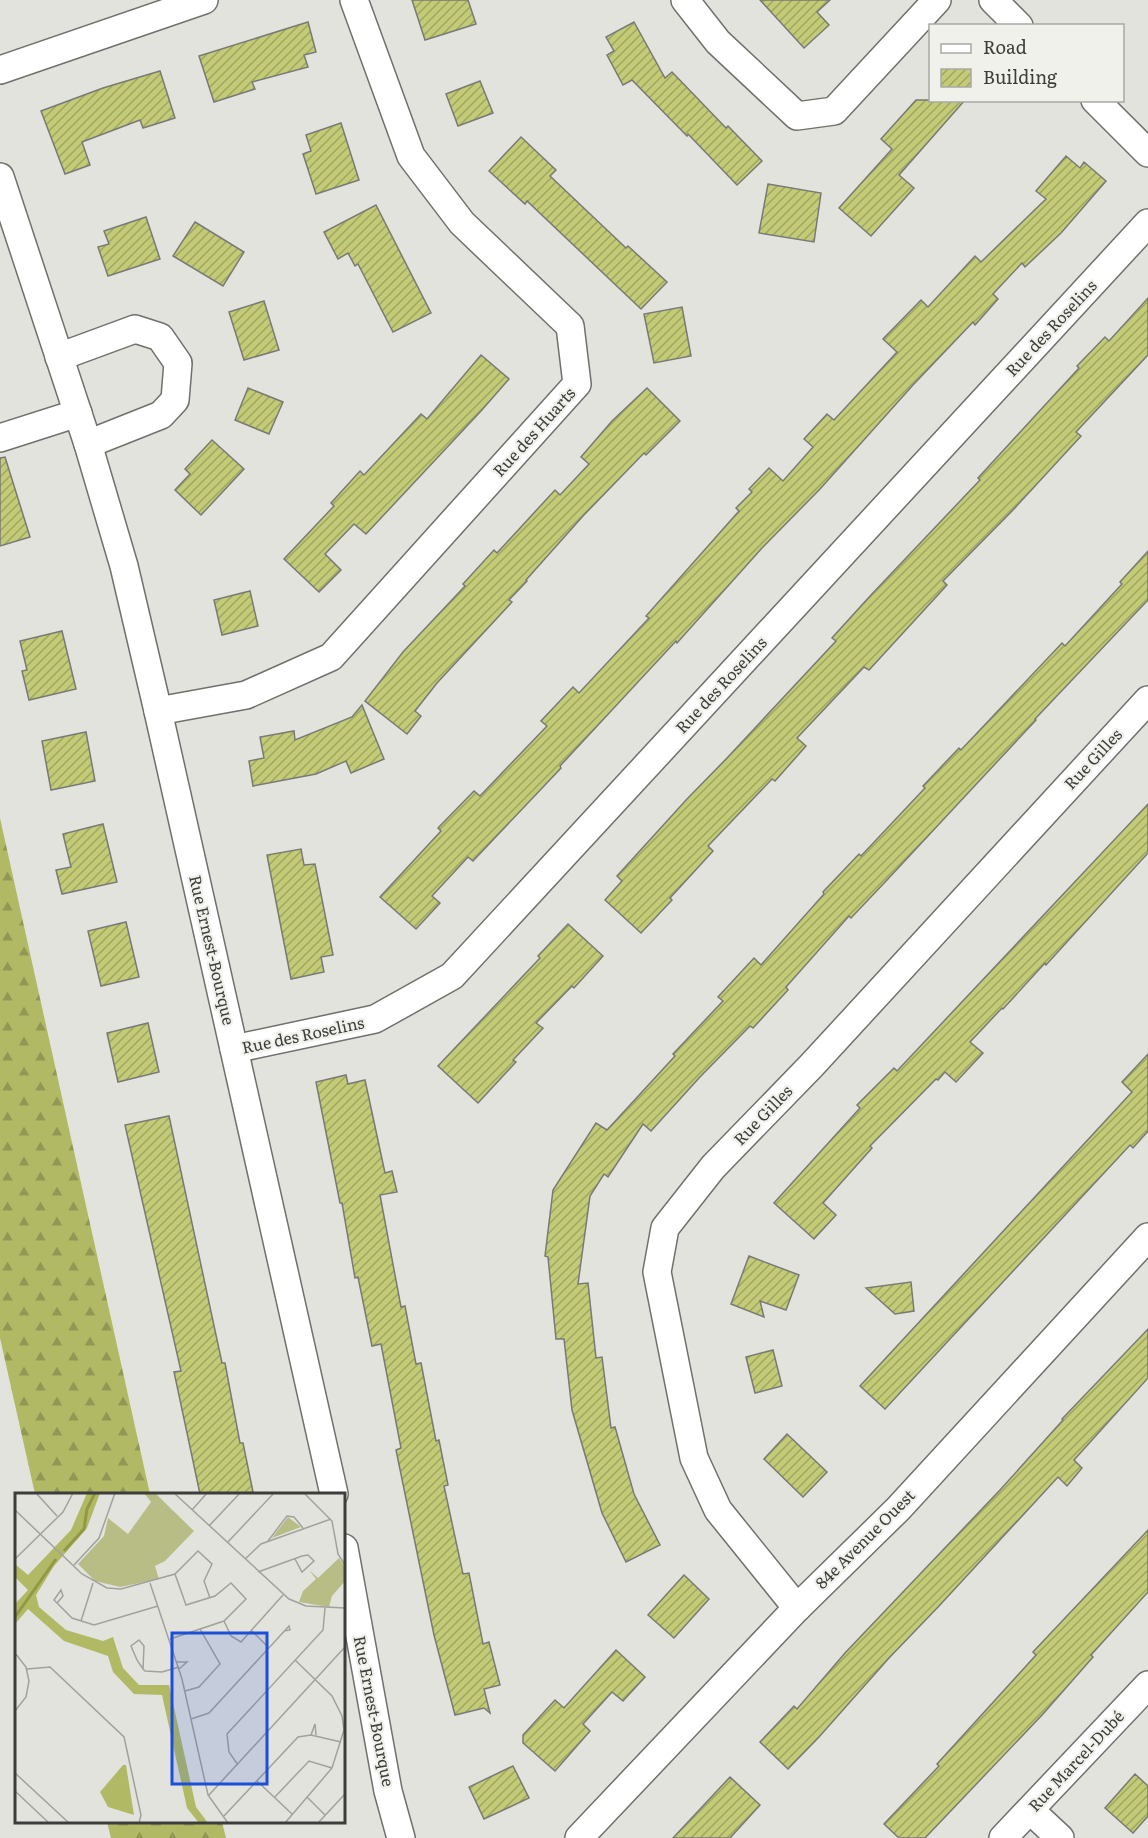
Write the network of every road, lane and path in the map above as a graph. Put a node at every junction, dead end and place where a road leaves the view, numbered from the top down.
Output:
1 (204, 0) edge
2 (354, 0) edge
3 (685, 0) edge
4 (937, 0) edge
5 (993, 0) edge
6 (1017, 24) edge
7 (0, 70) edge
8 (1097, 102) edge
9 (1148, 153) edge
10 (0, 177) edge
11 (1148, 223) edge
12 (59, 357) junction
13 (78, 413) junction
14 (0, 438) edge
15 (88, 444) junction
16 (1148, 700) edge
17 (158, 711) junction
18 (234, 1049) junction
19 (1148, 1237) edge
20 (333, 1493) edge
21 (345, 1554) edge
22 (797, 1608) junction
23 (1148, 1685) edge
24 (1030, 1810) junction
25 (400, 1838) edge
26 (579, 1838) edge
27 (1004, 1838) edge
28 (1059, 1838) edge

1 - 7 street
2 - 17 street, Rue des Huarts
3 - 4 street
5 - 6 street
8 - 9 street
10 - 12 street, Rue Ernest-Bourque
11 - 18 street, Rue des Roselins
12 - 13 street, Rue Ernest-Bourque
12 - 15 street
13 - 14 street
13 - 15 street, Rue Ernest-Bourque
15 - 17 street, Rue Ernest-Bourque
16 - 22 street, Rue Gilles
17 - 18 street, Rue Ernest-Bourque
18 - 20 street, Rue Ernest-Bourque
19 - 22 street, 84e Avenue Ouest
21 - 25 street, Rue Ernest-Bourque
22 - 26 street, 84e Avenue Ouest
23 - 24 street, Rue Marcel-Dubé
24 - 27 street, Rue Marcel-Dubé
24 - 28 street

